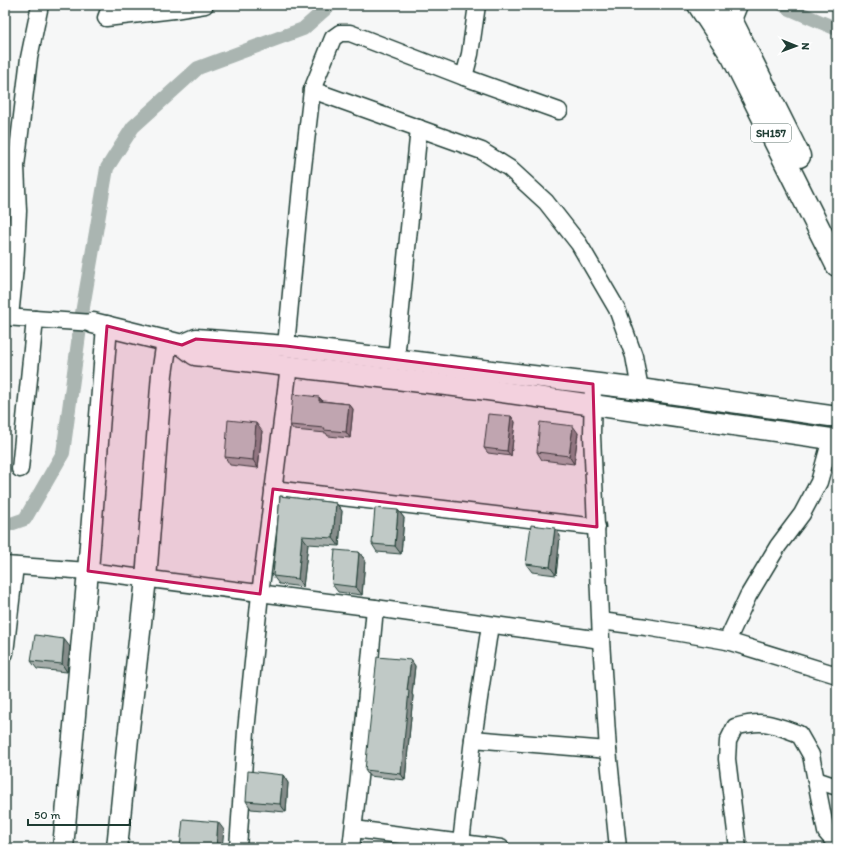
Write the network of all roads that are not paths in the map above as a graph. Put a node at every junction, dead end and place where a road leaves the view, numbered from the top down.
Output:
1 (40, 5) edge
2 (111, 5) edge
3 (205, 5) edge
4 (478, 5) edge
5 (699, 5) edge
6 (731, 11) edge
7 (724, 43) junction
8 (464, 77) junction
9 (312, 90) junction
10 (559, 111) dead end
11 (419, 128) junction
12 (11, 166) edge
13 (837, 231) edge
14 (837, 265) edge
15 (7, 317) edge
16 (35, 318) junction
17 (91, 323) junction
18 (175, 343) junction
19 (286, 346) junction
20 (396, 359) junction
21 (289, 366) junction
22 (593, 384) junction
23 (640, 389) junction
24 (592, 405) junction
25 (837, 416) edge
26 (834, 438) edge
27 (20, 469) dead end
28 (273, 489) junction
29 (597, 527) junction
30 (10, 566) edge
31 (88, 571) junction
32 (146, 579) junction
33 (260, 594) junction
34 (375, 608) junction
35 (601, 621) junction
36 (490, 624) junction
37 (601, 640) junction
38 (727, 641) junction
39 (5, 650) edge
40 (837, 675) edge
41 (473, 739) junction
42 (608, 750) junction
43 (816, 780) junction
44 (837, 787) edge
45 (354, 829) junction
46 (461, 843) junction
47 (837, 845) edge
48 (63, 848) edge
49 (117, 848) edge
50 (238, 848) edge
51 (351, 848) edge
52 (501, 848) edge
53 (618, 848) edge
54 (738, 848) edge

1 - 12 street
2 - 3 street
4 - 8 street
5 - 7 main road, SH157
6 - 7 street
6 - 13 main road, SH157
7 - 14 main road, SH157
8 - 9 street
8 - 10 street
9 - 11 street
9 - 19 street
11 - 20 street
11 - 23 street
12 - 15 street
15 - 16 street
16 - 17 street
16 - 27 street
17 - 18 street
17 - 31 street
18 - 19 street
18 - 21 street
18 - 32 street
19 - 20 street
20 - 22 street
21 - 24 street
21 - 28 street
22 - 23 street
22 - 24 street
23 - 25 street
24 - 26 street
24 - 29 street
26 - 38 street
28 - 29 street
28 - 33 street
29 - 35 street
30 - 31 street
30 - 39 street
31 - 32 street
31 - 48 street
32 - 33 street
32 - 49 street
33 - 34 street
33 - 50 street
34 - 36 street
34 - 45 street
35 - 37 street
35 - 38 street
36 - 37 street
36 - 41 street
37 - 42 street
38 - 40 street
41 - 42 street
41 - 46 street
42 - 53 street
43 - 44 street
43 - 47 street
43 - 54 street
45 - 46 street
45 - 51 street
46 - 52 street

